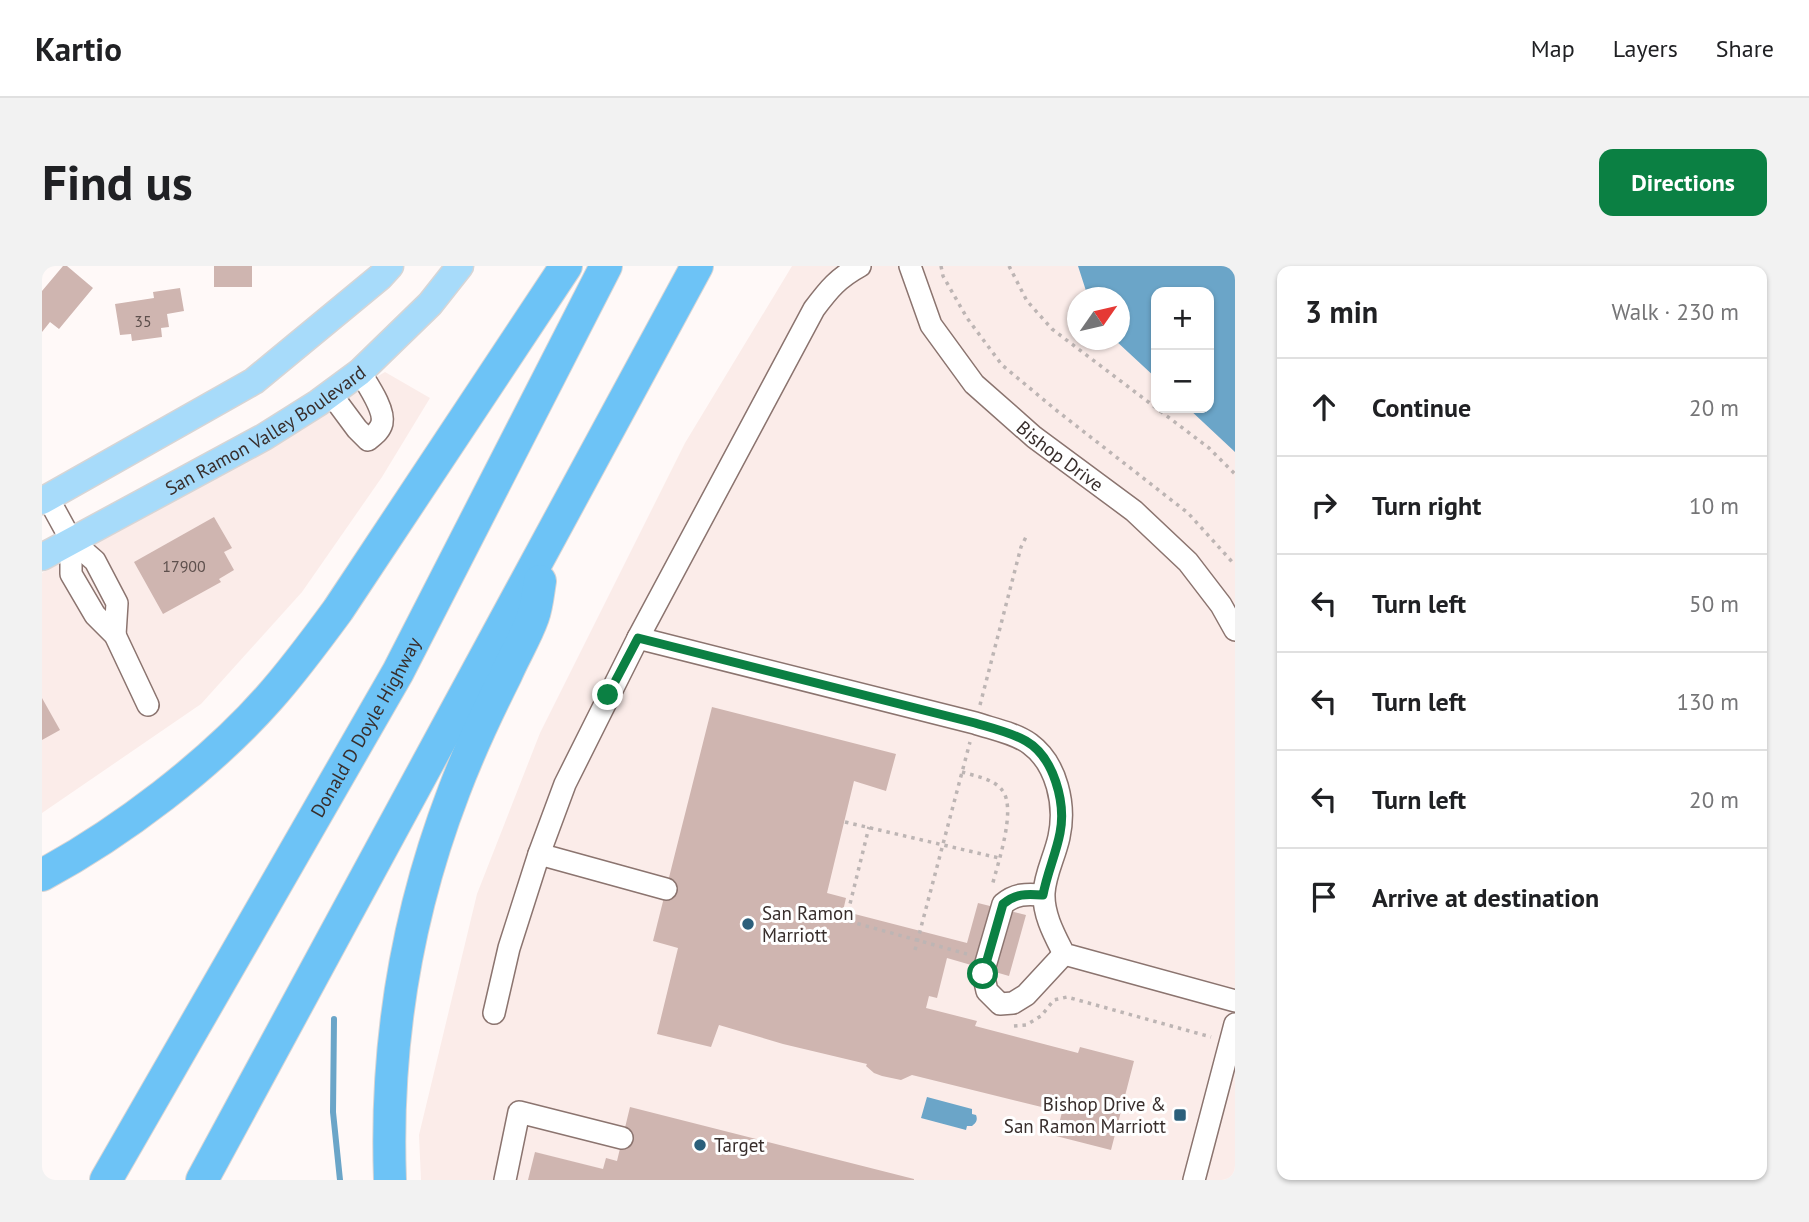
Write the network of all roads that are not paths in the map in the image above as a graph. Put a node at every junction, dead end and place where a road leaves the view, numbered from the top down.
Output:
1 (390, 266) edge
2 (460, 266) edge
3 (566, 266) edge
4 (606, 266) edge
5 (697, 266) edge
6 (860, 266) edge
7 (910, 266) edge
8 (360, 372) junction
9 (331, 394) junction
10 (45, 500) edge
11 (71, 540) junction
12 (545, 549) junction
13 (42, 557) edge
14 (1235, 631) edge
15 (638, 638) junction
16 (148, 705) dead end
17 (539, 854) junction
18 (42, 875) edge
19 (666, 889) dead end
20 (1043, 895) junction
21 (1064, 954) junction
22 (1235, 1002) edge
23 (494, 1013) dead end
24 (1235, 1024) edge
25 (622, 1138) dead end
26 (106, 1180) edge
27 (202, 1180) edge
28 (390, 1180) edge
29 (505, 1180) edge
30 (1194, 1180) edge

1 - 10 main road
2 - 8 main road, San Ramon Valley Boulevard
3 - 18 highway
4 - 26 highway, Donald D Doyle Highway
5 - 12 highway
6 - 15 street
7 - 14 street, Bishop Drive
8 - 9 main road, San Ramon Valley Boulevard
8 - 9 street
9 - 11 main road, San Ramon Valley Boulevard
10 - 11 street
11 - 13 main road, San Ramon Valley Boulevard
11 - 16 street
12 - 27 highway
12 - 28 highway
15 - 17 street
15 - 20 street
17 - 19 street
17 - 23 street
20 - 21 street
20 - 21 street
21 - 22 street
24 - 30 street
25 - 29 street

